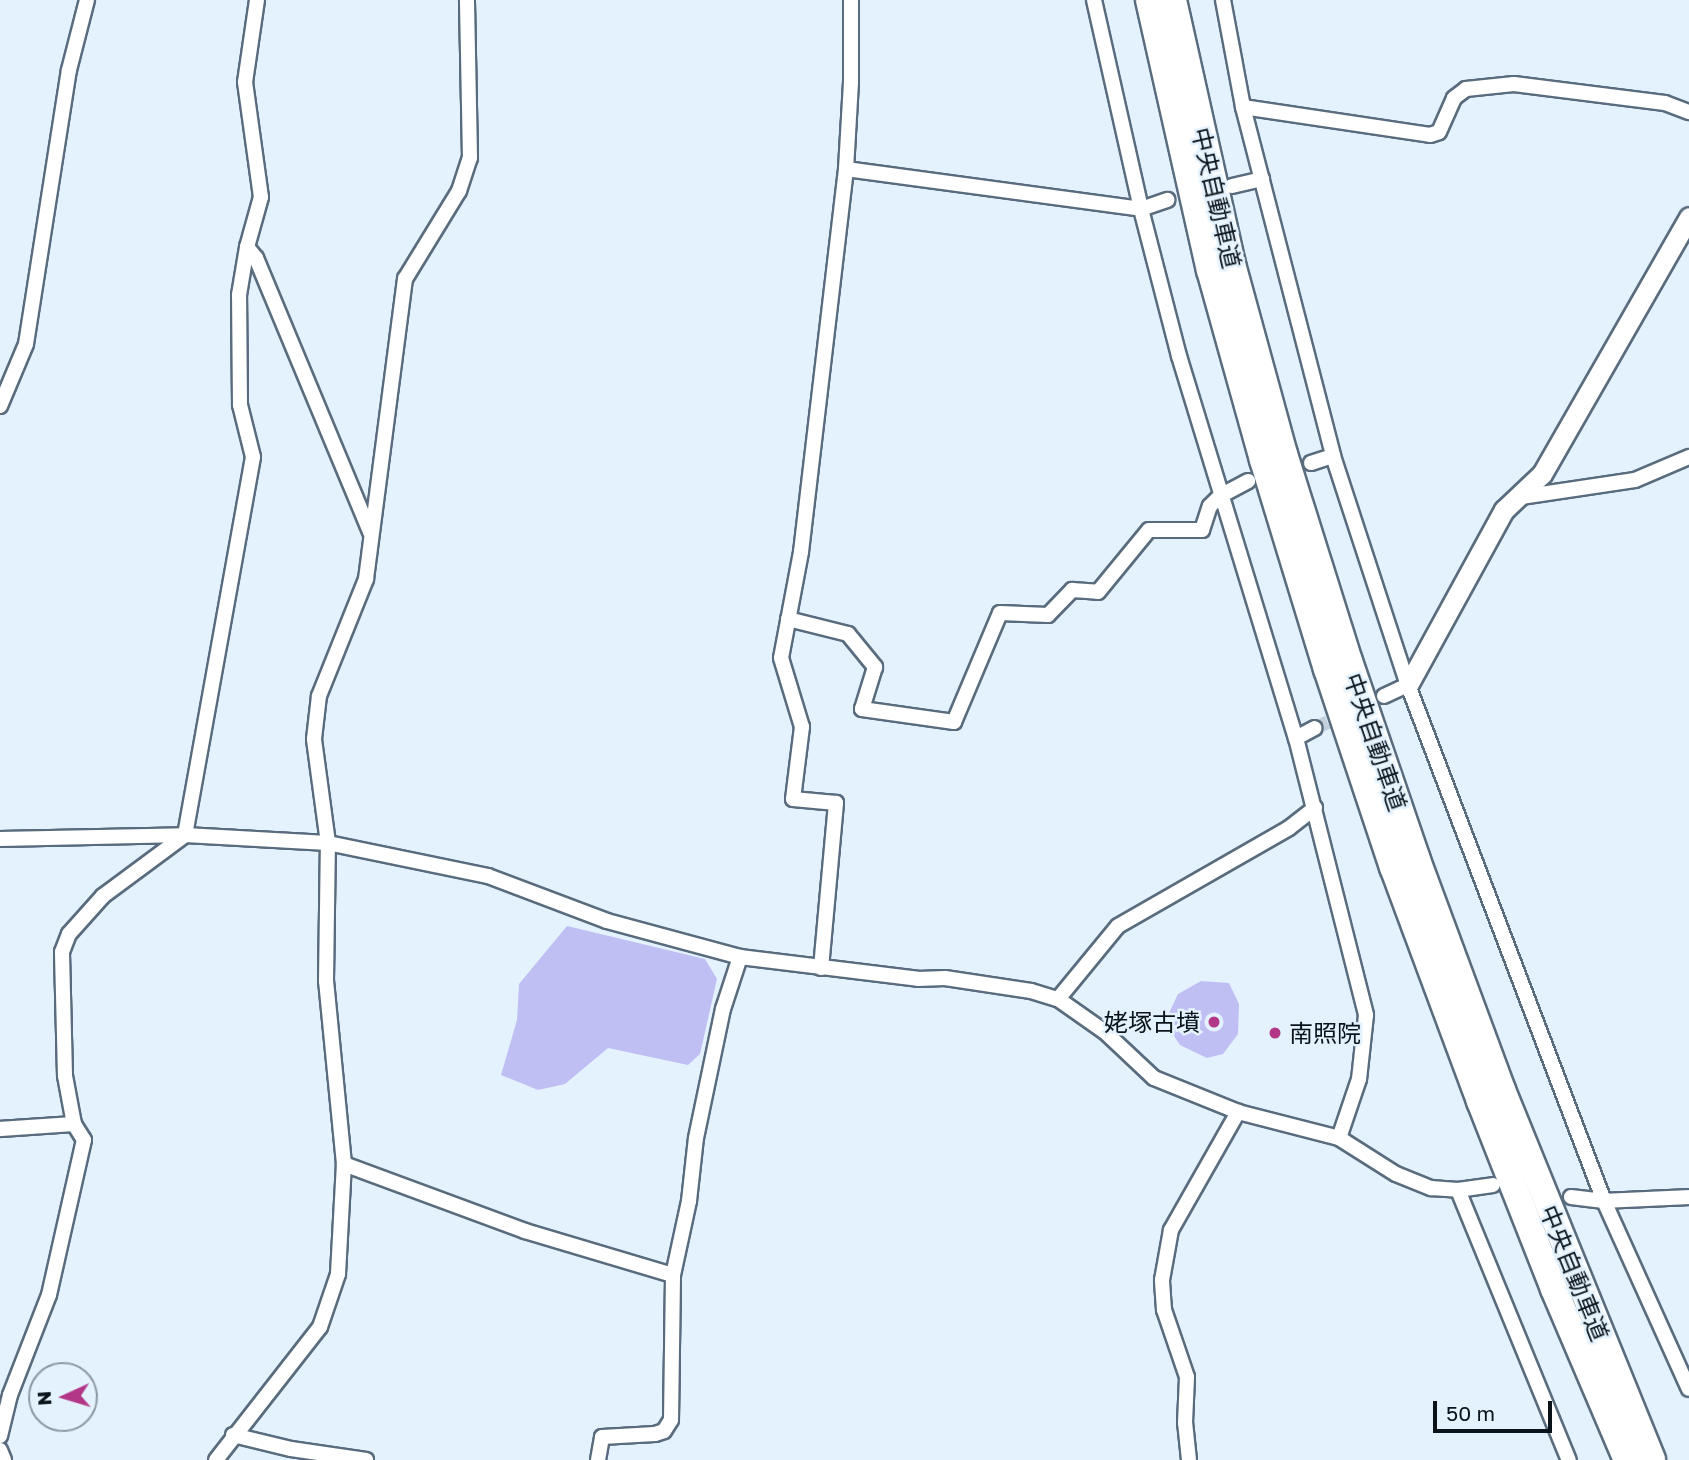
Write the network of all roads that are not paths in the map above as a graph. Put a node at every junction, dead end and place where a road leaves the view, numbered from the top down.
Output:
1 (87, 0) edge
2 (257, 0) edge
3 (467, 0) edge
4 (851, 0) edge
5 (1094, 0) edge
6 (1149, 0) edge
7 (1173, 0) edge
8 (1223, 0) edge
9 (1243, 107) junction
10 (1689, 112) edge
11 (846, 169) junction
12 (1262, 179) junction
13 (1232, 186) dead end
14 (1167, 200) dead end
15 (1140, 209) junction
16 (1689, 217) edge
17 (247, 247) junction
18 (0, 406) edge
19 (1333, 456) junction
20 (1689, 457) edge
21 (1311, 463) dead end
22 (1248, 481) dead end
23 (1220, 496) junction
24 (1521, 496) junction
25 (370, 532) junction
26 (788, 619) junction
27 (1408, 685) junction
28 (1384, 696) tunnel mouth
29 (1315, 727) tunnel mouth
30 (1296, 738) junction
31 (1315, 808) junction
32 (185, 835) junction
33 (0, 839) edge
34 (328, 843) junction
35 (740, 957) junction
36 (821, 968) junction
37 (1058, 999) junction
38 (1238, 1112) junction
39 (75, 1124) junction
40 (0, 1129) edge
41 (1339, 1138) junction
42 (344, 1164) junction
43 (1493, 1185) dead end
44 (1458, 1190) junction
45 (1571, 1197) dead end
46 (1689, 1198) edge
47 (1604, 1201) junction
48 (673, 1275) junction
49 (1689, 1389) edge
50 (233, 1435) junction
51 (0, 1436) edge
52 (0, 1450) edge
53 (4, 1460) edge
54 (216, 1460) edge
55 (366, 1460) edge
56 (598, 1460) edge
57 (1189, 1460) edge
58 (1569, 1460) edge
59 (1627, 1460) edge
60 (1652, 1460) edge

1 - 18 street
2 - 17 street
3 - 25 street
4 - 11 street
5 - 15 street
6 - 59 highway, 中央自動車道
7 - 60 highway, 中央自動車道
8 - 9 street
9 - 10 street
9 - 12 street
11 - 15 street
11 - 26 street
12 - 13 street
12 - 19 street
14 - 15 street
15 - 23 street
16 - 24 street
17 - 25 street
17 - 32 street
19 - 21 street
19 - 27 street
20 - 24 street
22 - 23 street
23 - 26 street
23 - 30 street
24 - 27 street
25 - 34 street
26 - 36 street
27 - 28 street
27 - 47 street
29 - 30 street
30 - 31 street
31 - 37 street
31 - 41 street
32 - 33 street
32 - 34 street
32 - 39 street
34 - 35 street
34 - 42 street
35 - 36 street
35 - 48 street
36 - 37 street
37 - 38 street
38 - 41 street
38 - 57 street
39 - 40 street
39 - 51 street
41 - 44 street
42 - 48 street
42 - 50 street
43 - 44 street
44 - 58 street
45 - 47 street
46 - 47 street
47 - 49 street
48 - 56 street
50 - 54 street
50 - 55 street
52 - 53 street

